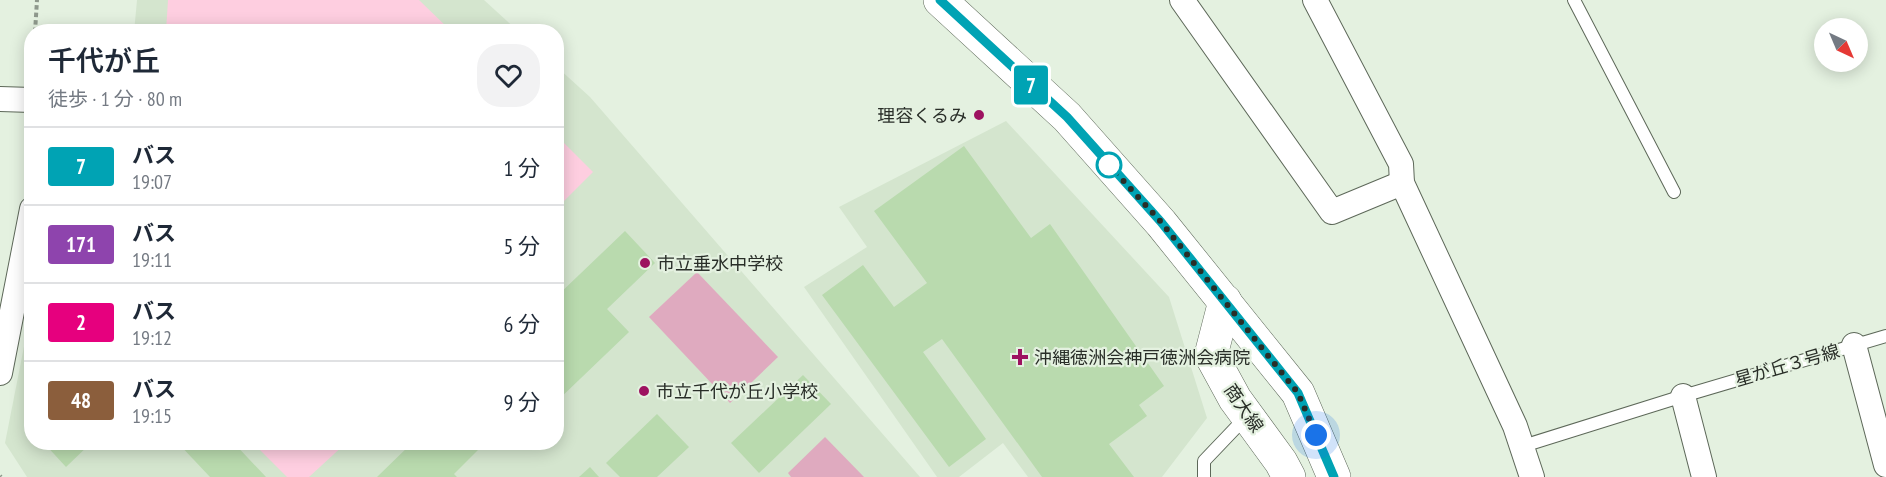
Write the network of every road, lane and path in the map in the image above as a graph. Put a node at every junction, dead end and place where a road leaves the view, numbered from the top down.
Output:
1 (37, 0) edge
2 (940, 0) edge
3 (1182, 0) edge
4 (1315, 0) edge
5 (1574, 0) edge
6 (36, 24) edge
7 (0, 99) edge
8 (24, 100) edge
9 (1402, 183) junction
10 (1674, 192) dead end
11 (24, 250) edge
12 (1225, 301) junction
13 (1886, 336) edge
14 (1854, 345) junction
15 (0, 373) edge
16 (1683, 396) junction
17 (1247, 416) junction
18 (1523, 446) junction
19 (1886, 465) edge
20 (1204, 477) edge
21 (1289, 477) edge
22 (1334, 477) edge
23 (1532, 477) edge
24 (1704, 477) edge

1 - 6 path
2 - 12 street
3 - 9 street
4 - 9 street
5 - 10 lane
7 - 8 street
9 - 18 street
11 - 15 street
12 - 17 street, 商大線
12 - 22 street
13 - 14 lane
14 - 16 lane, 星が丘３号線
14 - 19 street, 星が丘３号線
16 - 18 lane, 星が丘３号線
16 - 24 street
17 - 20 lane
17 - 21 street, 商大線
18 - 23 street

